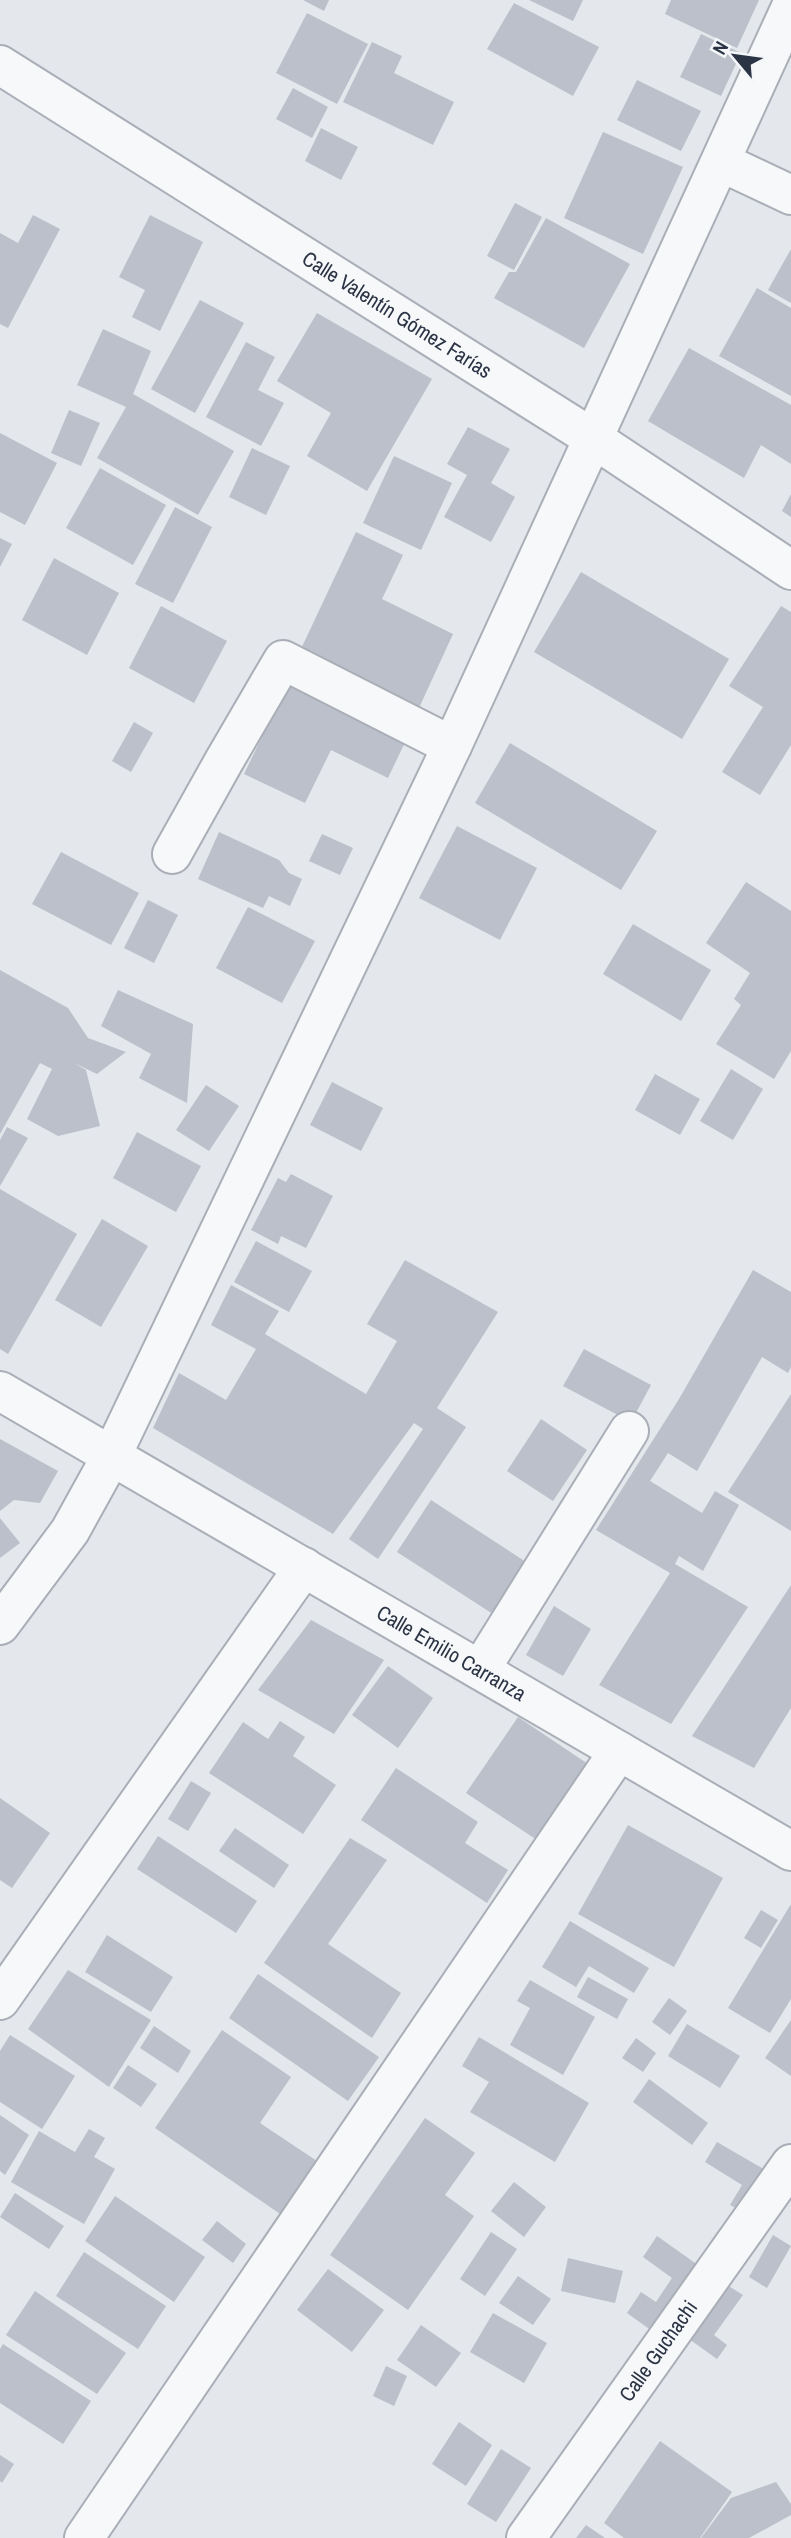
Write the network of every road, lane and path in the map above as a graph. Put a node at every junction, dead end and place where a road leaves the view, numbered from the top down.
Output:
1 (791, 7) edge
2 (0, 65) edge
3 (721, 162) junction
4 (791, 195) edge
5 (594, 439) junction
6 (791, 570) edge
7 (452, 746) junction
8 (172, 854) dead end
9 (0, 1391) edge
10 (629, 1431) dead end
11 (112, 1455) junction
12 (304, 1567) junction
13 (0, 1625) edge
14 (480, 1670) junction
15 (619, 1751) junction
16 (791, 1851) edge
17 (0, 2000) edge
18 (791, 2164) edge
19 (84, 2538) edge
20 (526, 2538) edge

1 - 3 street
2 - 5 street, Calle Valentín Gómez Farías
3 - 4 street
3 - 5 street
5 - 6 street, Calle Valentín Gómez Farías
5 - 7 street
7 - 8 street
7 - 11 street
9 - 11 street, Calle Emilio Carranza
10 - 14 street
11 - 12 street, Calle Emilio Carranza
11 - 13 street
12 - 14 street, Calle Emilio Carranza
12 - 17 street
14 - 15 street, Calle Emilio Carranza
15 - 16 street, Calle Emilio Carranza
15 - 19 street
18 - 20 street, Calle Guchachi

